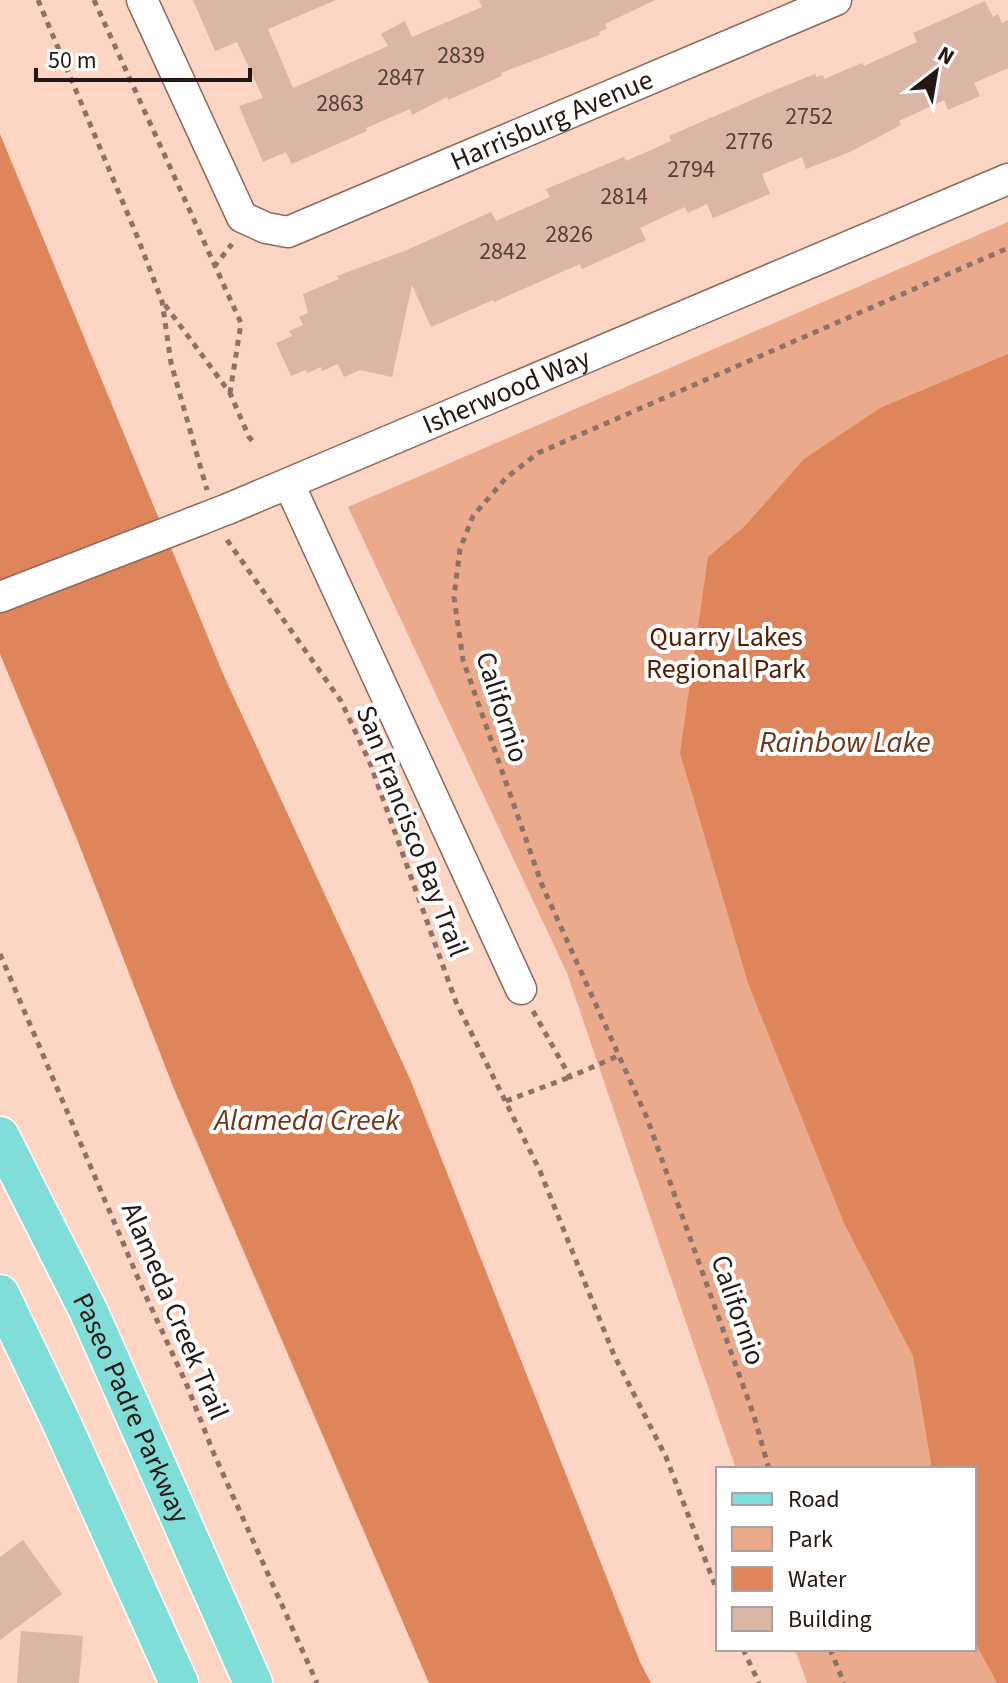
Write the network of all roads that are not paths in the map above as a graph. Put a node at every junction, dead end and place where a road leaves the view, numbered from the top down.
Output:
1 (142, 0) edge
2 (836, 0) edge
3 (1008, 179) edge
4 (289, 484) junction
5 (0, 597) edge
6 (521, 989) road end
7 (0, 1136) edge
8 (0, 1294) edge
9 (179, 1683) edge
10 (253, 1683) edge

1 - 2 street, Harrisburg Avenue
3 - 4 street, Isherwood Way
4 - 5 street, Isherwood Way
4 - 6 street
7 - 10 main road, Paseo Padre Parkway
8 - 9 main road

